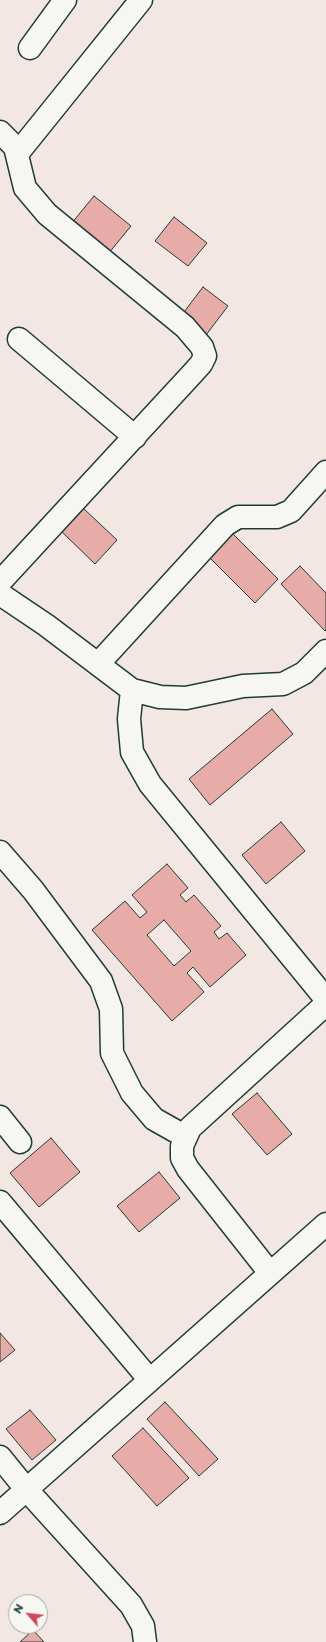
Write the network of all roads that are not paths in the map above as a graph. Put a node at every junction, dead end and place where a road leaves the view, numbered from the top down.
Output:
1 (65, 0) edge
2 (141, 0) edge
3 (30, 48) dead end
4 (0, 132) edge
5 (17, 154) junction
6 (19, 339) dead end
7 (135, 437) junction
8 (326, 472) edge
9 (0, 582) edge
10 (0, 594) edge
11 (326, 651) edge
12 (98, 664) junction
13 (132, 690) junction
14 (0, 852) edge
15 (326, 999) edge
16 (326, 1004) edge
17 (0, 1117) edge
18 (186, 1137) junction
19 (20, 1142) dead end
20 (0, 1202) edge
21 (326, 1224) edge
22 (270, 1273) junction
23 (149, 1379) junction
24 (0, 1457) edge
25 (26, 1489) junction
26 (0, 1513) edge
27 (145, 1642) edge

1 - 3 street
2 - 5 street
4 - 5 street
5 - 7 street
6 - 7 street
7 - 9 street
8 - 12 street
10 - 12 street
11 - 13 street
12 - 13 street
13 - 15 street
14 - 18 street
16 - 18 street
17 - 19 street
18 - 22 street
20 - 23 street
21 - 22 street
22 - 23 street
23 - 25 street
24 - 25 street
25 - 26 street
25 - 27 street

